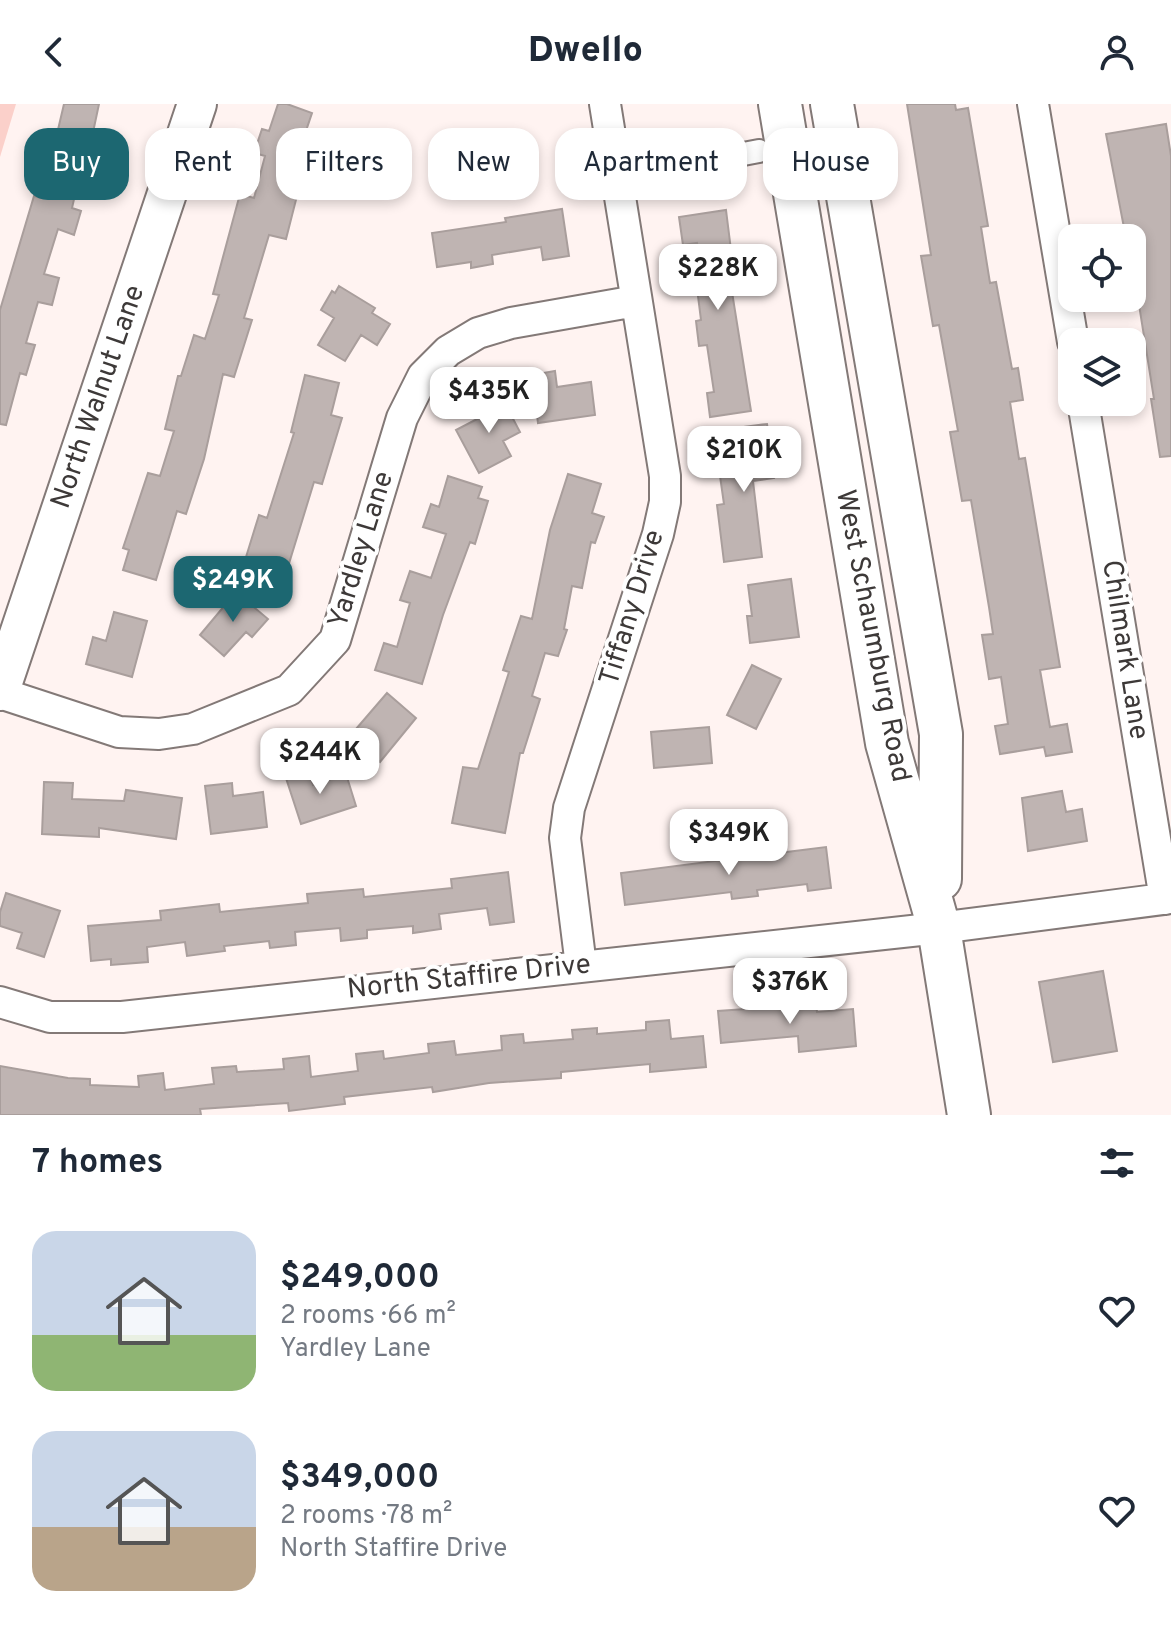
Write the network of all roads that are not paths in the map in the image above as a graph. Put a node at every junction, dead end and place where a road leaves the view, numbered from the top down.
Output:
1 (197, 104) edge
2 (605, 104) edge
3 (780, 104) edge
4 (832, 104) edge
5 (1033, 104) edge
6 (609, 128) edge
7 (759, 151) dead end
8 (747, 153) edge
9 (620, 200) edge
10 (636, 301) junction
11 (1071, 328) edge
12 (1085, 416) edge
13 (0, 692) edge
14 (1168, 898) edge
15 (939, 928) junction
16 (581, 966) junction
17 (0, 1002) edge
18 (969, 1115) edge

1 - 13 street, North Walnut Lane
2 - 6 street, Tiffany Drive
3 - 15 main road, West Schaumburg Road
4 - 15 main road, West Schaumburg Road
5 - 11 street
7 - 8 street
9 - 10 street, Tiffany Drive
10 - 13 street, Yardley Lane
10 - 16 street, Tiffany Drive
12 - 14 street, Chilmark Lane
14 - 15 street, North Staffire Drive
15 - 16 street, North Staffire Drive
15 - 18 main road, West Schaumburg Road
16 - 17 street, North Staffire Drive

